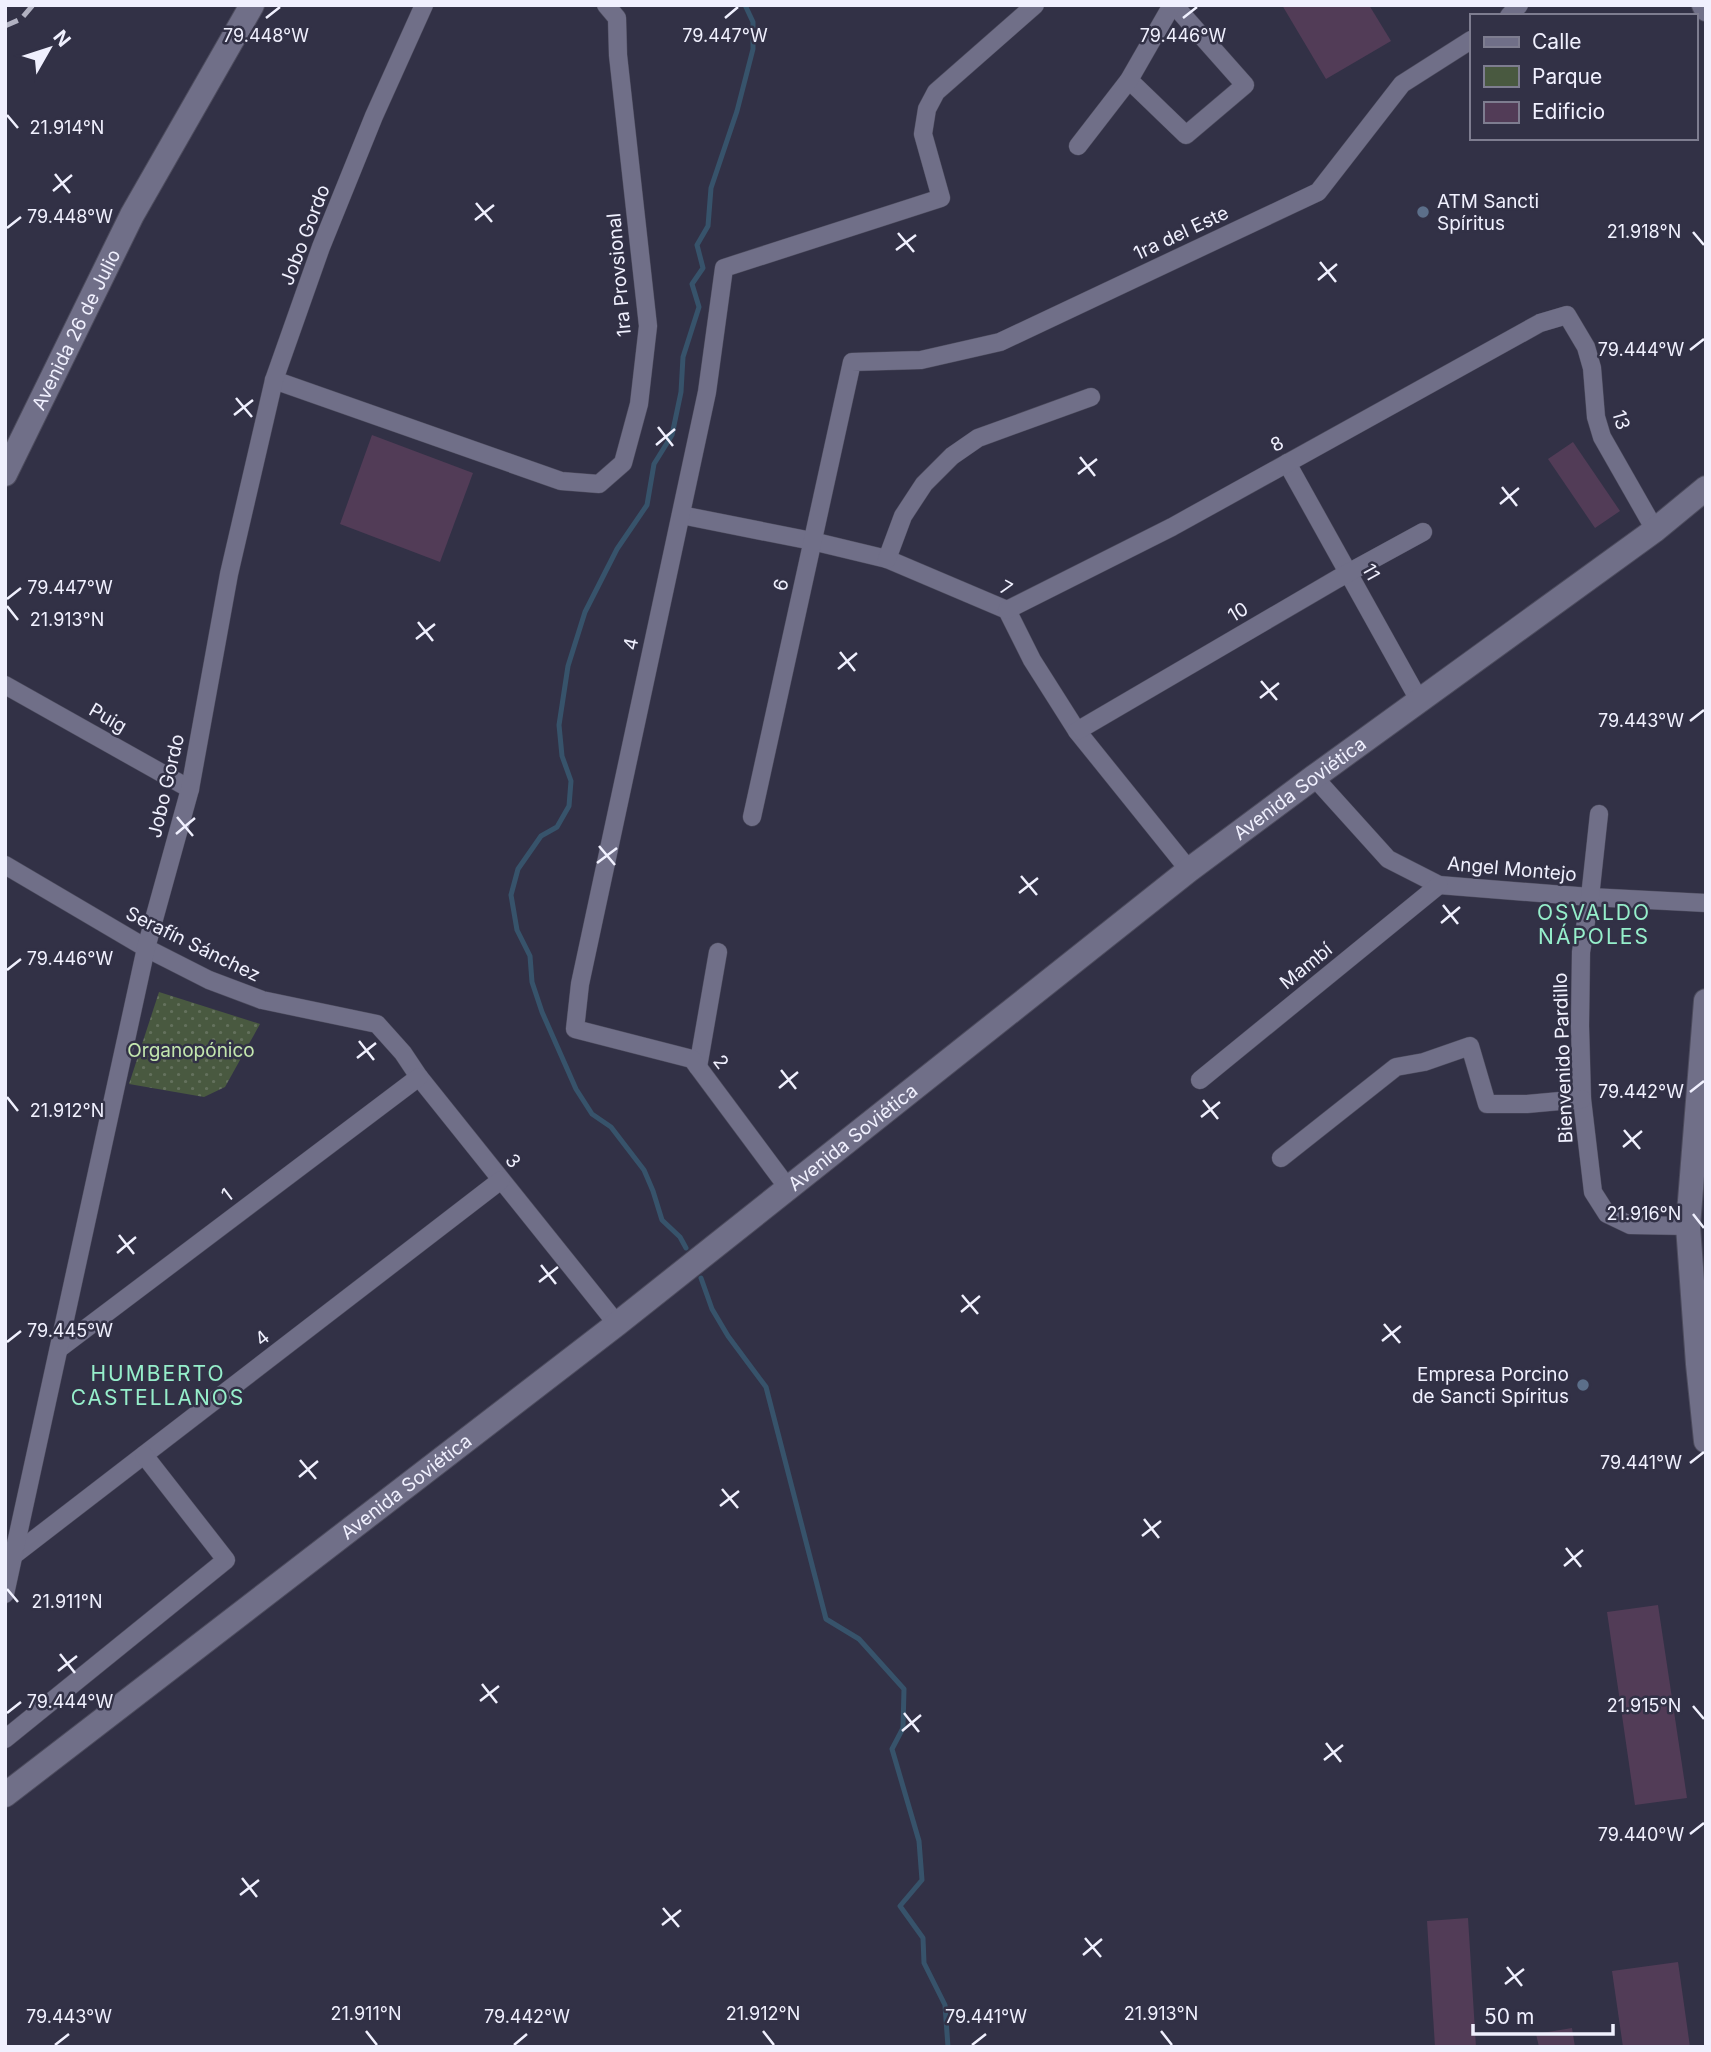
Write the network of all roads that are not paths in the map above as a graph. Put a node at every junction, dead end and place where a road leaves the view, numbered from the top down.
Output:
1 (252, 5) edge
2 (424, 5) edge
3 (606, 5) edge
4 (1173, 5) edge
5 (1032, 6) edge
6 (1470, 41) edge
7 (1129, 80) junction
8 (1078, 146) dead end
9 (1567, 315) joint
10 (852, 362) joint
11 (274, 380) junction
12 (1091, 397) dead end
13 (1287, 463) junction
14 (5, 474) edge
15 (1705, 490) edge
16 (681, 514) junction
17 (1656, 530) junction
18 (1423, 532) dead end
19 (811, 541) junction
20 (887, 559) junction
21 (1348, 573) junction
22 (1007, 610) junction
23 (5, 685) edge
24 (1419, 701) junction
25 (1077, 732) junction
26 (1314, 777) junction
27 (190, 789) junction
28 (1599, 814) dead end
29 (752, 817) dead end
30 (5, 865) edge
31 (1189, 870) junction
32 (1439, 885) junction
33 (1590, 897) junction
34 (1706, 903) edge
35 (146, 948) junction
36 (718, 952) dead end
37 (1706, 1001) edge
38 (377, 1024) joint
39 (575, 1028) joint
40 (698, 1067) junction
41 (419, 1077) junction
42 (1200, 1080) dead end
43 (1582, 1100) junction
44 (1281, 1158) dead end
45 (501, 1180) junction
46 (788, 1188) junction
47 (1688, 1226) junction
48 (617, 1324) junction
49 (60, 1348) junction
50 (1706, 1441) edge
51 (144, 1455) junction
52 (14, 1555) junction
53 (5, 1594) edge
54 (5, 1739) edge
55 (5, 1795) edge

1 - 14 street, Avenida 26 de Julio
2 - 11 street, Jobo Gordo
3 - 11 street, 1ra Provsional
4 - 7 street
4 - 7 street
5 - 16 street, 4
6 - 10 street, 1ra del Este
7 - 8 street
9 - 13 street, 8
9 - 17 street, 13
10 - 19 street, 6
11 - 27 street, Jobo Gordo
12 - 20 street
13 - 21 street, 11
13 - 22 street, 8
15 - 17 street, Avenida Soviética
16 - 19 street, 7
16 - 39 street, 4
17 - 24 street, Avenida Soviética
18 - 21 street, 10
19 - 20 street, 7
19 - 29 street, 6
20 - 22 street, 7
21 - 24 street, 11
21 - 25 street, 10
22 - 25 street, 7
23 - 27 street, Puig
24 - 26 street, Avenida Soviética
25 - 31 street, 7
26 - 31 street, Avenida Soviética
26 - 32 street, Angel Montejo
27 - 35 street, Jobo Gordo
28 - 33 street, Bienvenido Pardillo
30 - 35 street, Serafín Sánchez
31 - 46 street, Avenida Soviética
32 - 33 street, Angel Montejo
32 - 42 street, Mambí
33 - 34 street, Angel Montejo
33 - 43 street, Bienvenido Pardillo
35 - 38 street, Serafín Sánchez
35 - 49 street, Jobo Gordo
36 - 40 street
37 - 47 street
38 - 41 street, 3
39 - 40 street, 2
40 - 46 street, 2
41 - 45 street, 3
41 - 49 street, 1
43 - 44 street
43 - 47 street, Bienvenido Pardillo
45 - 48 street, 3
45 - 51 street, 4
46 - 48 street, Avenida Soviética
47 - 50 street
48 - 55 street, Avenida Soviética
49 - 52 street, Jobo Gordo
51 - 52 street, 4
51 - 54 street
52 - 53 street, Jobo Gordo

